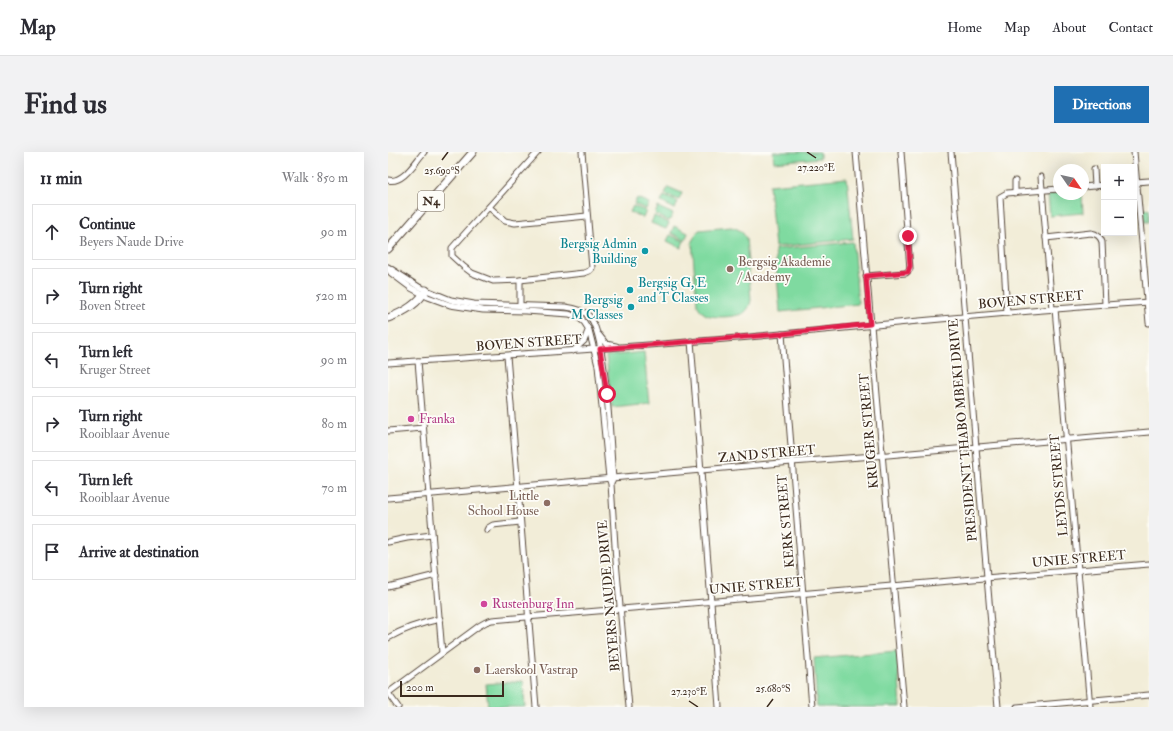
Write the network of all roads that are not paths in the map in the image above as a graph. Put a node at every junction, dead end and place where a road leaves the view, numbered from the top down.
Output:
1 (424, 152) edge
2 (474, 152) edge
3 (538, 152) edge
4 (582, 152) edge
5 (856, 152) edge
6 (901, 152) edge
7 (951, 152) edge
8 (1134, 152) edge
9 (1135, 164) edge
10 (1094, 169) dead end
11 (1041, 177) dead end
12 (389, 180) edge
13 (1015, 181) dead end
14 (1149, 181) edge
15 (1137, 182) edge
16 (1101, 185) edge
17 (1089, 186) edge
18 (1095, 186) junction
19 (1053, 189) edge
20 (1042, 190) junction
21 (1137, 190) edge
22 (1015, 193) junction
23 (489, 207) junction
24 (587, 216) junction
25 (1046, 238) junction
26 (388, 249) edge
27 (1146, 257) edge
28 (388, 268) edge
29 (866, 276) junction
30 (520, 280) junction
31 (424, 292) junction
32 (1148, 302) edge
33 (1105, 304) junction
34 (520, 305) junction
35 (1054, 309) junction
36 (526, 311) junction
37 (1007, 313) junction
38 (964, 316) junction
39 (388, 318) edge
40 (1149, 323) edge
41 (870, 324) junction
42 (589, 330) junction
43 (598, 334) junction
44 (782, 334) junction
45 (691, 341) junction
46 (623, 347) junction
47 (600, 349) junction
48 (594, 350) junction
49 (572, 352) junction
50 (507, 356) junction
51 (418, 361) junction
52 (388, 363) edge
53 (423, 428) junction
54 (388, 431) edge
55 (1149, 432) edge
56 (1067, 440) junction
57 (976, 447) junction
58 (883, 455) junction
59 (792, 462) junction
60 (702, 471) junction
61 (611, 478) junction
62 (517, 486) junction
63 (429, 495) junction
64 (388, 498) edge
65 (520, 522) junction
66 (487, 530) dead end
67 (432, 535) junction
68 (388, 542) edge
69 (1149, 564) edge
70 (1078, 570) junction
71 (436, 575) junction
72 (987, 577) junction
73 (894, 586) junction
74 (388, 587) edge
75 (802, 593) junction
76 (711, 601) junction
77 (620, 609) junction
78 (528, 617) junction
79 (440, 619) junction
80 (388, 638) edge
81 (442, 653) junction
82 (388, 693) edge
83 (1149, 695) edge
84 (1089, 700) junction
85 (398, 707) edge
86 (536, 707) edge
87 (629, 707) edge
88 (719, 707) edge
89 (812, 707) edge
90 (904, 707) edge
91 (998, 707) edge
92 (1017, 707) edge
93 (1090, 707) edge

1 - 12 street
2 - 26 highway, N4
3 - 23 street
4 - 24 street
5 - 29 street, KRUGER STREET
6 - 29 street
7 - 38 street, PRESIDENT THABO MBEKI DRIVE
8 - 9 street
10 - 18 street
11 - 20 street, LEYDS STREET
13 - 22 street
14 - 15 street
16 - 18 street
17 - 18 street
19 - 20 street
20 - 22 street
20 - 25 street, LEYDS STREET
21 - 27 street
22 - 37 street
23 - 24 street
23 - 30 street
24 - 30 street
25 - 33 street
25 - 35 street, LEYDS STREET
27 - 32 street
28 - 31 street
29 - 41 street, KRUGER STREET
30 - 34 street
31 - 34 street
31 - 36 street
31 - 39 highway
32 - 33 street, BOVEN STREET
32 - 40 street
33 - 35 street, BOVEN STREET
34 - 36 street
34 - 43 street
35 - 37 street, BOVEN STREET
35 - 56 street, LEYDS STREET
36 - 42 street
37 - 38 street, BOVEN STREET
38 - 41 street, BOVEN STREET
38 - 57 street, PRESIDENT THABO MBEKI DRIVE
41 - 44 street, BOVEN STREET
41 - 58 street, KRUGER STREET
42 - 48 street, BEYERS NAUDE DRIVE
42 - 49 street
43 - 46 street
43 - 47 street, BEYERS NAUDE DRIVE
44 - 45 street, BOVEN STREET
44 - 59 street, KERK STREET
45 - 46 street, BOVEN STREET
45 - 60 street
46 - 47 street, BOVEN STREET
47 - 48 street, BOVEN STREET
47 - 61 street, BEYERS NAUDE DRIVE
48 - 49 street, BOVEN STREET
48 - 61 street, BEYERS NAUDE DRIVE
49 - 50 street, BOVEN STREET
50 - 51 street, BOVEN STREET
50 - 62 street
51 - 52 street, BOVEN STREET
51 - 53 street
53 - 54 street
53 - 63 street
55 - 56 street, ZAND STREET
56 - 57 street, ZAND STREET
56 - 70 street, LEYDS STREET
57 - 58 street, ZAND STREET
57 - 72 street, PRESIDENT THABO MBEKI DRIVE
58 - 59 street, ZAND STREET
58 - 73 street, KRUGER STREET
59 - 60 street, ZAND STREET
59 - 75 street, KERK STREET
60 - 61 street, ZAND STREET
60 - 76 street
61 - 62 street, ZAND STREET
61 - 77 street, BEYERS NAUDE DRIVE
62 - 63 street, ZAND STREET
62 - 65 street
63 - 64 street, ZAND STREET
63 - 67 street
65 - 66 street
65 - 78 street
67 - 68 street
67 - 71 street
69 - 70 street, UNIE STREET
70 - 72 street, UNIE STREET
70 - 84 street, LEYDS STREET
71 - 74 street
71 - 79 street
72 - 73 street, UNIE STREET
72 - 91 street, PRESIDENT THABO MBEKI DRIVE
73 - 75 street, UNIE STREET
73 - 90 street, KRUGER STREET
75 - 76 street, UNIE STREET
75 - 89 street, KERK STREET
76 - 77 street, UNIE STREET
76 - 88 street
77 - 78 street, UNIE STREET
77 - 87 street, BEYERS NAUDE DRIVE
78 - 81 street, UNIE STREET
78 - 86 street
79 - 80 street
79 - 81 street
81 - 82 street, UNIE STREET
82 - 85 street
83 - 84 street
84 - 92 street
84 - 93 street, LEYDS STREET

